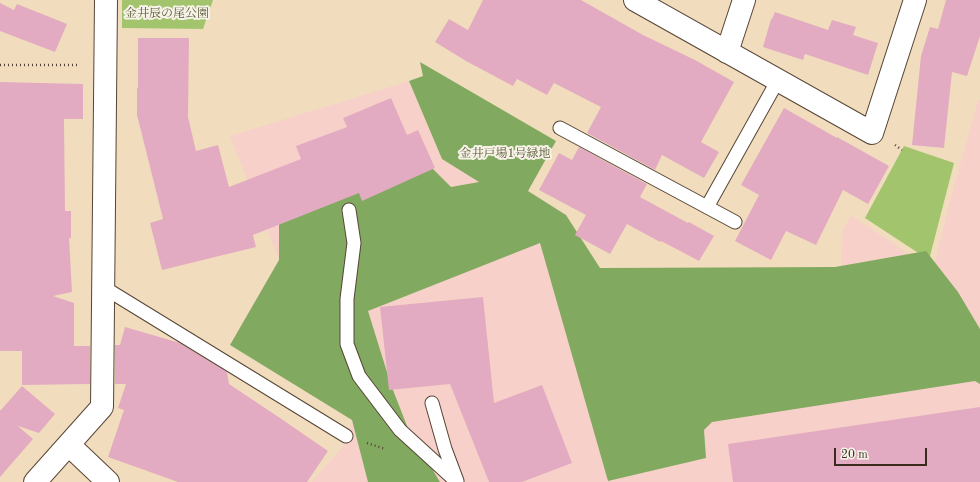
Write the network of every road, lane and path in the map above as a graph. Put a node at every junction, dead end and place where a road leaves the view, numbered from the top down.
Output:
1 (106, 0) edge
2 (635, 0) edge
3 (744, 0) edge
4 (915, 0) edge
5 (727, 52) junction
6 (106, 64) junction
7 (0, 65) edge
8 (778, 80) junction
9 (560, 128) dead end
10 (707, 207) junction
11 (349, 210) dead end
12 (735, 222) dead end
13 (103, 287) junction
14 (432, 403) dead end
15 (346, 436) dead end
16 (69, 445) junction
17 (35, 482) edge
18 (108, 482) edge
19 (457, 482) edge

1 - 6 street
2 - 5 street
3 - 5 street
4 - 8 street
5 - 8 street
6 - 7 path
6 - 13 street
8 - 10 lane
9 - 10 lane
10 - 12 lane
11 - 19 lane
13 - 15 lane
13 - 16 street
14 - 19 lane
16 - 17 street
16 - 18 street

